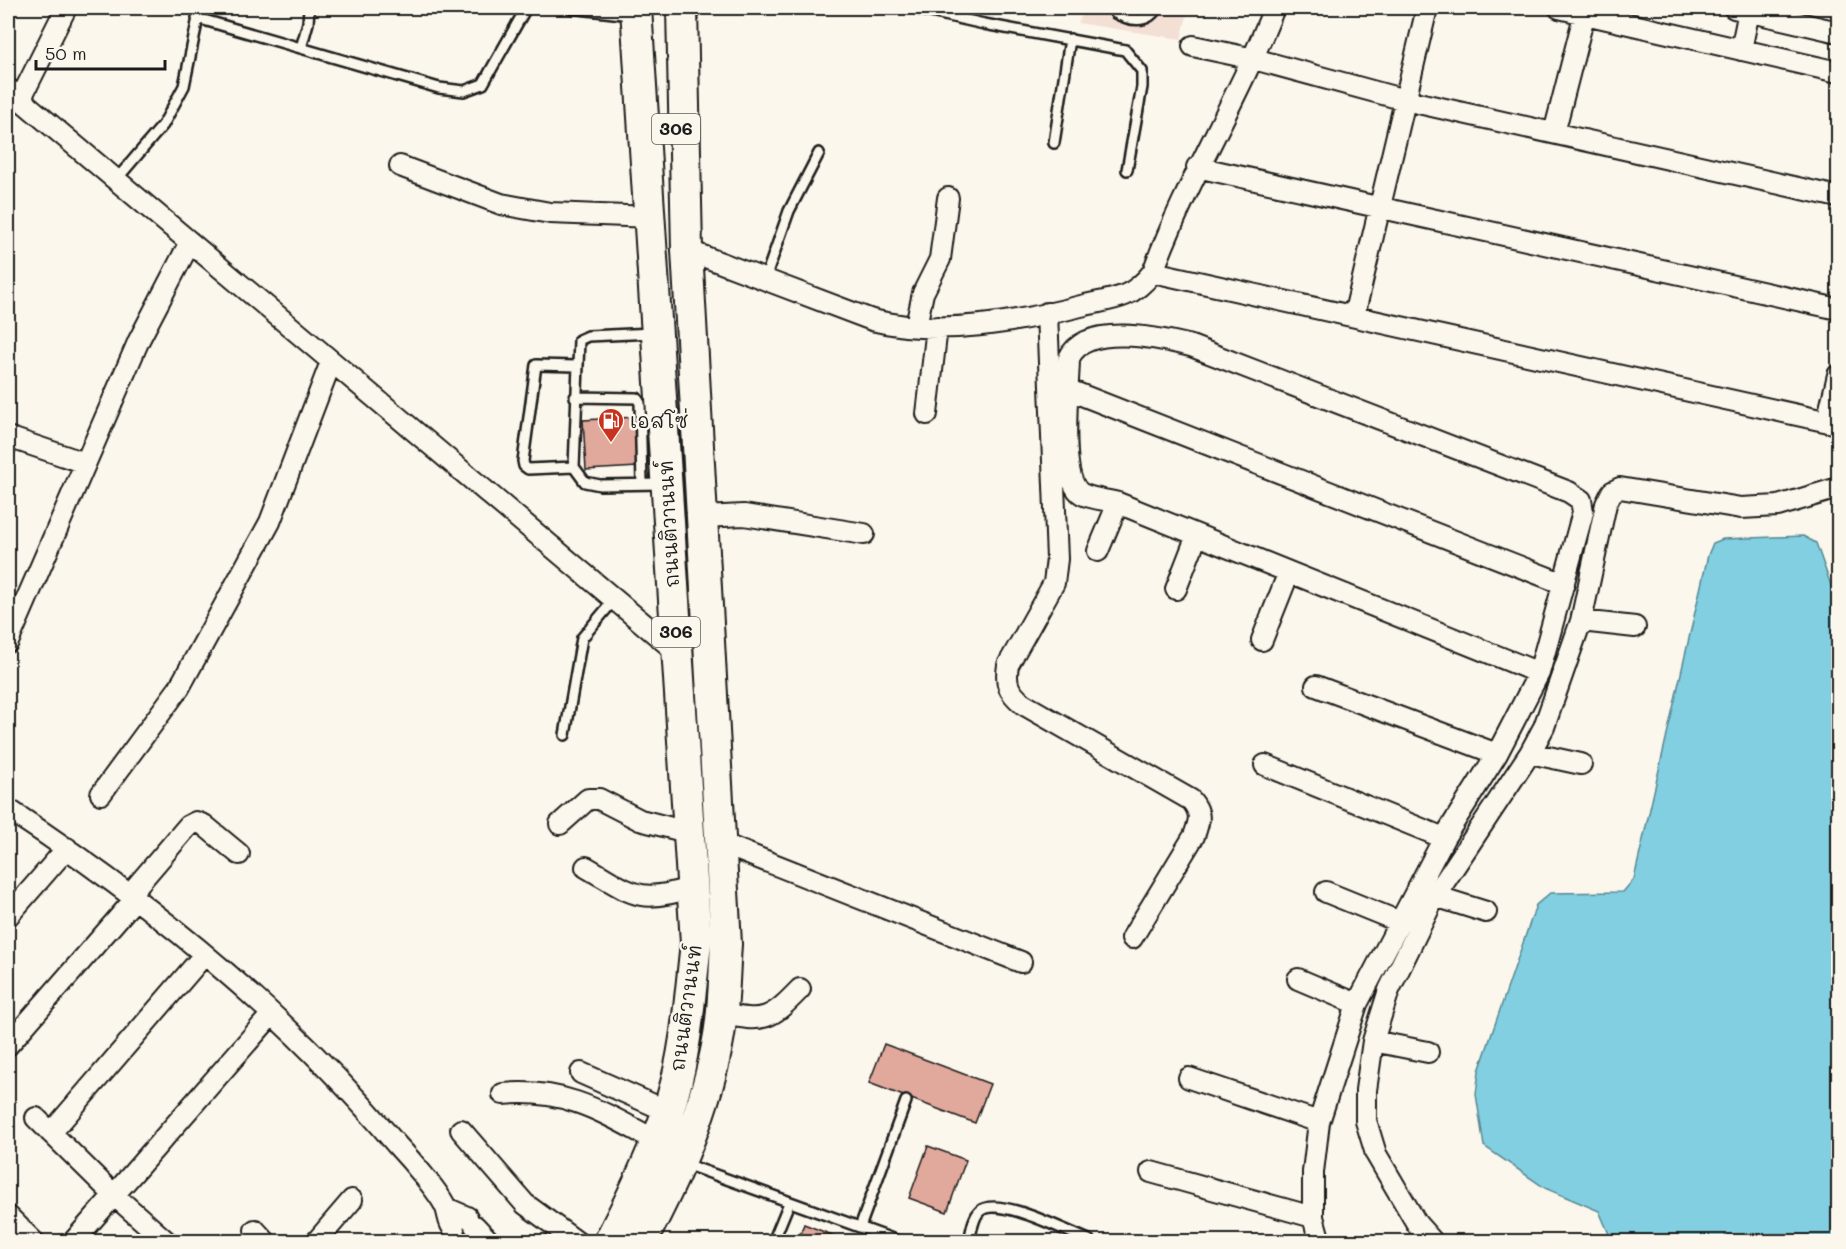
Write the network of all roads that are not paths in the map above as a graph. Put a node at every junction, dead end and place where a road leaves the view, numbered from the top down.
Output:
1 (66, 8) edge
2 (200, 8) edge
3 (309, 8) edge
4 (526, 8) edge
5 (570, 8) edge
6 (666, 8) edge
7 (682, 8) edge
8 (913, 8) edge
9 (1114, 8) edge
10 (1157, 8) edge
11 (1274, 8) edge
12 (1427, 8) edge
13 (1559, 8) edge
14 (1742, 9) edge
15 (1586, 10) edge
16 (636, 12) edge
17 (197, 18) junction
18 (1839, 32) edge
19 (1070, 39) junction
20 (1193, 46) dead end
21 (301, 48) junction
22 (1741, 50) junction
23 (1254, 59) junction
24 (1839, 72) edge
25 (14, 94) edge
26 (1405, 100) junction
27 (1554, 133) junction
28 (1054, 143) dead end
29 (819, 153) dead end
30 (400, 166) dead end
31 (1197, 167) junction
32 (1127, 170) dead end
33 (116, 180) junction
34 (1839, 197) edge
35 (948, 198) dead end
36 (1380, 207) junction
37 (651, 217) junction
38 (189, 242) junction
39 (687, 250) junction
40 (1153, 272) junction
41 (765, 279) junction
42 (1839, 309) edge
43 (1047, 313) junction
44 (1354, 316) junction
45 (916, 326) junction
46 (937, 327) junction
47 (658, 333) junction
48 (331, 362) junction
49 (576, 366) junction
50 (1839, 375) edge
51 (1069, 390) junction
52 (575, 397) junction
53 (927, 414) dead end
54 (1833, 423) edge
55 (8, 437) edge
56 (85, 464) junction
57 (574, 467) junction
58 (655, 484) junction
59 (1839, 488) edge
60 (1118, 503) junction
61 (703, 517) junction
62 (864, 534) dead end
63 (1197, 535) junction
64 (1098, 551) dead end
65 (1289, 572) junction
66 (1564, 584) junction
67 (1176, 589) dead end
68 (614, 600) junction
69 (1581, 621) junction
70 (1635, 627) dead end
71 (1262, 640) dead end
72 (8, 642) edge
73 (677, 652) junction
74 (1539, 673) junction
75 (1316, 686) dead end
76 (565, 735) dead end
77 (1530, 753) junction
78 (1497, 754) junction
79 (1581, 764) dead end
80 (1265, 765) dead end
81 (101, 794) dead end
82 (8, 809) edge
83 (560, 824) dead end
84 (690, 833) junction
85 (1443, 838) junction
86 (723, 844) junction
87 (67, 848) junction
88 (239, 854) dead end
89 (586, 867) dead end
90 (693, 887) junction
91 (1326, 892) dead end
92 (1435, 896) junction
93 (132, 897) junction
94 (1486, 912) dead end
95 (8, 916) edge
96 (1400, 922) junction
97 (1132, 938) dead end
98 (204, 955) junction
99 (1021, 962) dead end
100 (1298, 979) dead end
101 (800, 989) dead end
102 (1357, 1004) junction
103 (272, 1014) junction
104 (721, 1014) junction
105 (1373, 1041) junction
106 (8, 1045) edge
107 (1428, 1052) dead end
108 (581, 1073) dead end
109 (1189, 1078) dead end
110 (503, 1094) dead end
111 (906, 1101) dead end
112 (667, 1111) junction
113 (36, 1118) dead end
114 (1319, 1122) junction
115 (460, 1131) dead end
116 (51, 1133) junction
117 (655, 1140) junction
118 (680, 1162) junction
119 (1151, 1172) dead end
120 (115, 1196) junction
121 (352, 1200) dead end
122 (789, 1203) junction
123 (8, 1216) edge
124 (1314, 1217) junction
125 (860, 1227) junction
126 (464, 1231) edge
127 (1089, 1240) edge
128 (34, 1242) edge
129 (73, 1242) edge
130 (168, 1242) edge
131 (316, 1242) edge
132 (490, 1242) edge
133 (577, 1242) edge
134 (609, 1242) edge
135 (641, 1242) edge
136 (773, 1242) edge
137 (902, 1242) edge
138 (969, 1242) edge
139 (1320, 1242) edge
140 (1433, 1242) edge

1 - 25 street
2 - 17 lane
3 - 21 lane
4 - 21 lane
5 - 16 lane
6 - 39 main road, 306
7 - 39 main road, ถนนติวานนท์ / 306
8 - 19 lane
9 - 10 lane
11 - 23 street
12 - 26 street
13 - 15 street
14 - 18 street
14 - 22 street
15 - 22 street
15 - 27 street
16 - 37 main road, ถนนติวานนท์ / 306
17 - 21 lane
17 - 33 lane
19 - 28 lane
19 - 32 lane
20 - 23 street
22 - 24 street
23 - 26 street
23 - 31 street
25 - 33 street
26 - 27 street
26 - 36 street
27 - 34 street
29 - 41 lane
30 - 37 street
31 - 36 street
31 - 40 street
33 - 38 street
35 - 45 street
36 - 42 street
36 - 44 street
37 - 47 main road, ถนนติวานนท์ / 306
38 - 48 street
38 - 56 street
39 - 41 street
39 - 61 main road, ถนนติวานนท์ / 306
40 - 43 street
40 - 44 street
41 - 45 street
43 - 46 street
43 - 97 street
44 - 54 street
45 - 46 street
46 - 53 street
47 - 49 lane
47 - 58 main road, ถนนติวานนท์ / 306
48 - 68 street
48 - 81 street
49 - 52 lane
49 - 57 lane
50 - 54 street
51 - 60 street
51 - 66 street
51 - 66 street
52 - 57 lane
52 - 58 lane
55 - 56 street
56 - 72 street
57 - 58 lane
58 - 73 main road, ถนนติวานนท์ / 306
59 - 69 street
60 - 63 street
60 - 64 street
61 - 62 street
61 - 86 main road, ถนนติวานนท์ / 306
63 - 65 street
63 - 67 street
65 - 71 street
65 - 74 street
66 - 74 street
68 - 73 street
68 - 76 lane
69 - 70 street
69 - 77 street
73 - 84 main road, ถนนติวานนท์ / 306
74 - 78 street
75 - 78 street
77 - 79 street
77 - 92 street
78 - 85 street
80 - 85 street
82 - 87 street
83 - 84 street
84 - 90 main road, ถนนติวานนท์ / 306
85 - 96 street
86 - 99 street
86 - 104 main road, ถนนติวานนท์ / 306
87 - 93 street
87 - 95 street
88 - 93 street
89 - 90 street
90 - 112 main road, ถนนติวานนท์ / 306
91 - 96 street
92 - 94 street
92 - 105 street
93 - 98 street
93 - 106 street
96 - 102 street
98 - 103 street
98 - 116 street
100 - 102 street
101 - 104 street
102 - 114 street
103 - 120 street
103 - 126 street
104 - 118 main road, ถนนติวานนท์ / 306
105 - 107 street
105 - 140 street
108 - 112 street
109 - 114 street
110 - 117 street
111 - 125 lane
112 - 117 main road, ถนนติวานนท์ / 306
113 - 116 street
114 - 124 street
115 - 133 street
116 - 120 street
117 - 134 main road, ถนนติวานนท์ / 306
118 - 122 lane
118 - 135 main road, ถนนติวานนท์ / 306
119 - 124 street
120 - 129 street
120 - 130 street
121 - 131 street
122 - 125 lane
122 - 136 lane
123 - 128 street
124 - 139 street
125 - 137 lane
126 - 132 street
127 - 138 lane

